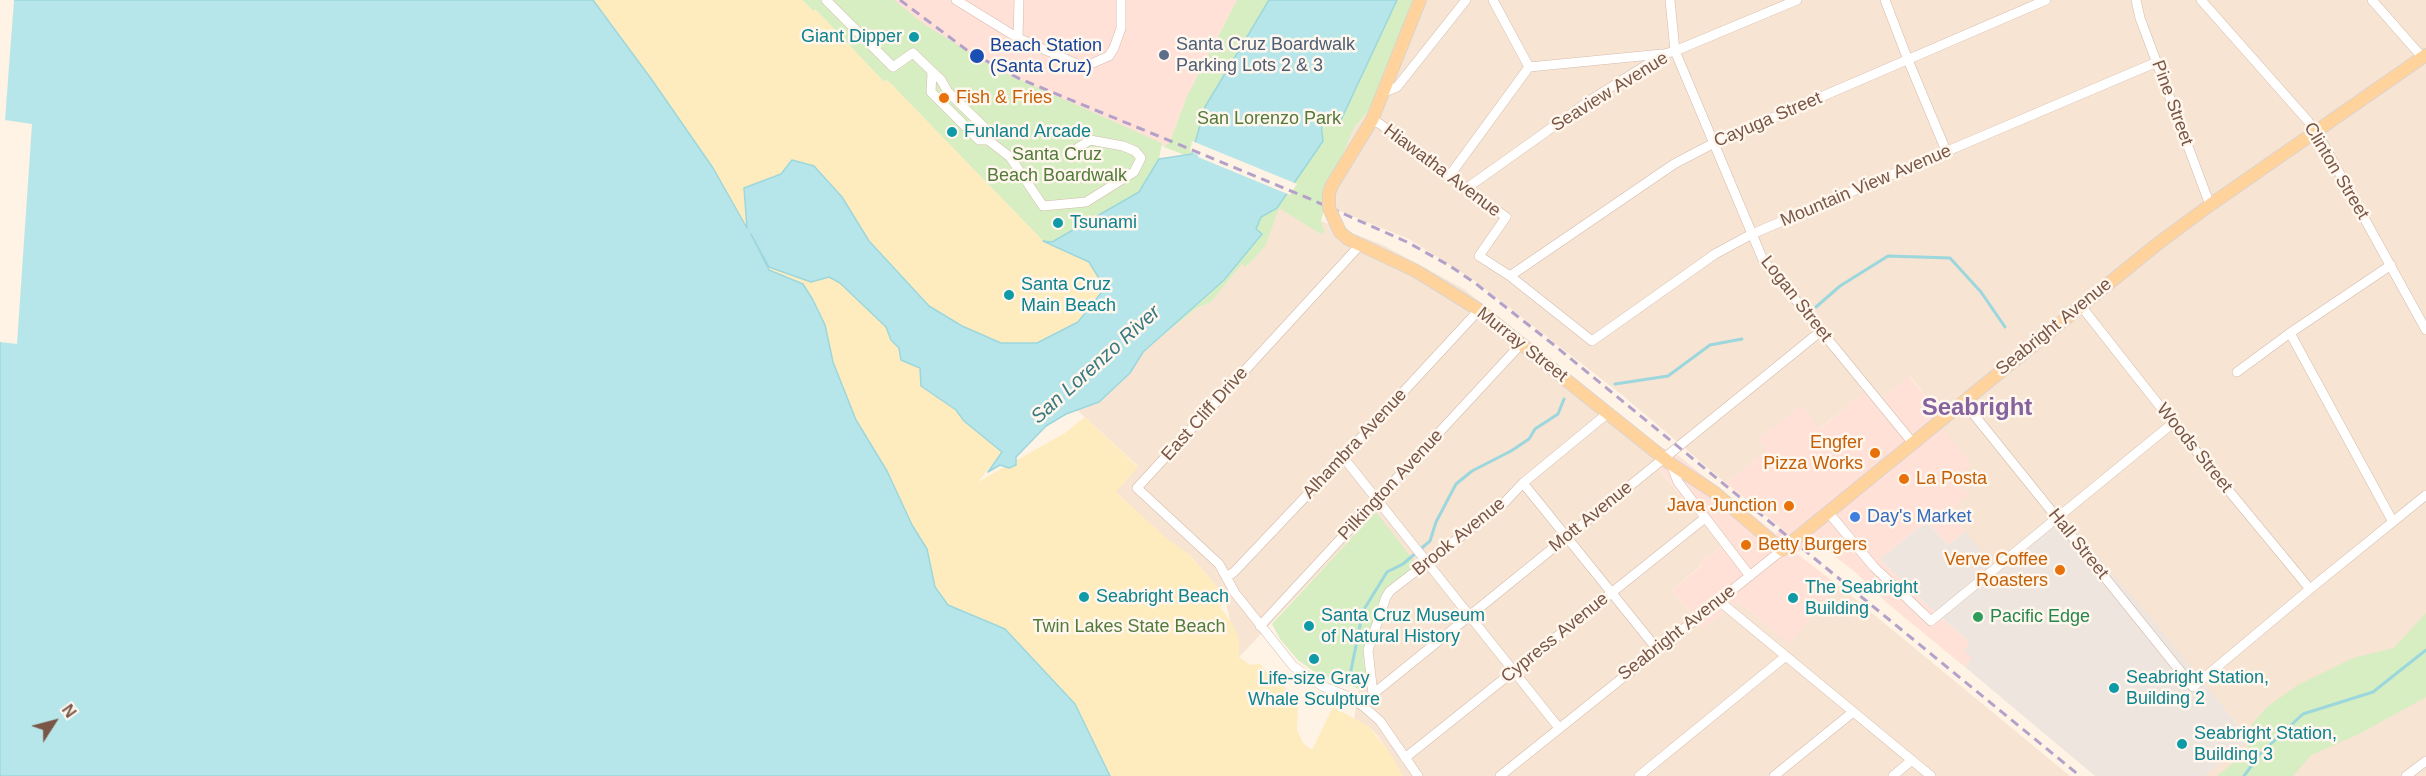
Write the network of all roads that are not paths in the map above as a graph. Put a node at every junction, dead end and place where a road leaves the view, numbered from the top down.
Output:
1 (826, 0) edge
2 (956, 0) edge
3 (1019, 0) edge
4 (1121, 0) edge
5 (1420, 0) edge
6 (1466, 0) edge
7 (1493, 0) edge
8 (1670, 0) edge
9 (1797, 0) edge
10 (1885, 0) edge
11 (2046, 0) edge
12 (2136, 0) edge
13 (2201, 0) edge
14 (2372, 0) edge
15 (1018, 38) junction
16 (1675, 51) junction
17 (1664, 54) junction
18 (2424, 56) edge
19 (1908, 60) junction
20 (2157, 62) junction
21 (1529, 67) junction
22 (932, 72) junction
23 (1407, 75) junction
24 (1387, 80) junction
25 (1382, 93) junction
26 (1372, 120) junction
27 (2315, 131) junction
28 (988, 140) junction
29 (1714, 143) junction
30 (1070, 153) dead end
31 (1947, 153) junction
32 (1450, 175) junction
33 (1467, 188) junction
34 (2210, 205) junction
35 (1752, 234) junction
36 (1360, 245) junction
37 (2391, 265) junction
38 (1510, 276) junction
39 (2081, 306) junction
40 (1479, 310) junction
41 (2426, 330) edge
42 (1821, 331) junction
43 (2290, 333) junction
44 (1592, 341) joint
45 (1521, 344) junction
46 (2237, 372) dead end
47 (1963, 401) junction
48 (1608, 413) junction
49 (2173, 423) junction
50 (1912, 442) junction
51 (1343, 457) junction
52 (1667, 461) junction
53 (1523, 483) junction
54 (2426, 495) edge
55 (1376, 501) junction
56 (1828, 512) junction
57 (1704, 518) junction
58 (2058, 519) junction
59 (2394, 522) junction
60 (1566, 537) junction
61 (1782, 549) junction
62 (1427, 563) junction
63 (1228, 576) junction
64 (1750, 576) junction
65 (2310, 589) junction
66 (1612, 592) junction
67 (1718, 600) junction
68 (1470, 615) junction
69 (1260, 626) junction
70 (1657, 649) junction
71 (1786, 656) junction
72 (1514, 670) junction
73 (1373, 694) junction
74 (1364, 706) junction
75 (1853, 711) junction
76 (1559, 728) junction
77 (1405, 758) junction
78 (1912, 760) junction
79 (2426, 761) edge
80 (1418, 776) edge
81 (1500, 776) edge
82 (1639, 776) edge
83 (1774, 776) edge
84 (1893, 776) edge
85 (1931, 776) edge
86 (2406, 776) edge

1 - 22 street
2 - 15 street
3 - 15 street
4 - 15 street
5 - 24 main road
6 - 23 street
7 - 21 street
8 - 16 street, Logan Street
9 - 16 street, Seaview Avenue
10 - 19 street
11 - 19 street, Cayuga Street
12 - 20 street, Pine Street
13 - 27 street, Clinton Street
14 - 18 street
16 - 17 street, Seaview Avenue
16 - 29 street, Logan Street
17 - 21 street
17 - 33 street, Seaview Avenue
18 - 27 main road, Seabright Avenue
19 - 29 street, Cayuga Street
19 - 31 street
20 - 31 street, Mountain View Avenue
20 - 34 street, Pine Street
21 - 32 street
22 - 28 street
22 - 28 street
23 - 24 street
23 - 25 street
24 - 25 main road
25 - 26 main road
26 - 32 street, Hiawatha Avenue
26 - 36 main road, bridge
27 - 34 main road, Seabright Avenue
27 - 37 street, Clinton Street
28 - 30 street
29 - 35 street, Logan Street
29 - 38 street, Cayuga Street
31 - 35 street, Mountain View Avenue
32 - 33 street, Hiawatha Avenue
33 - 38 street, Hiawatha Avenue
34 - 39 main road, Seabright Avenue
35 - 42 street, Logan Street
35 - 44 street, Mountain View Avenue
36 - 40 main road, Murray Street
36 - 63 street, East Cliff Drive
37 - 41 street, Clinton Street
37 - 43 street
38 - 44 street, Hiawatha Avenue
39 - 47 main road, Seabright Avenue
39 - 49 street, Woods Street
40 - 45 main road, Murray Street
40 - 51 street, Alhambra Avenue
42 - 50 street, Logan Street
42 - 52 street, Mott Avenue
43 - 46 street
43 - 59 street
45 - 48 main road, Murray Street
45 - 55 street, Pilkington Avenue
47 - 50 main road, Seabright Avenue
47 - 58 street, Hall Street
48 - 52 main road, Murray Street
48 - 53 street, Brook Avenue
49 - 58 street
49 - 65 street, Woods Street
50 - 56 main road, Seabright Avenue
51 - 55 street
51 - 63 street, Alhambra Avenue
52 - 57 street, Murray Street
52 - 60 street, Mott Avenue
52 - 61 main road, Murray Street
53 - 60 street
53 - 62 street, Brook Avenue
54 - 59 street
55 - 62 street
55 - 69 street, Pilkington Avenue
56 - 58 street
56 - 61 main road, Seabright Avenue
57 - 64 street, Murray Street
57 - 66 street, Cypress Avenue
58 - 65 street, Hall Street
59 - 65 street
60 - 66 street
60 - 68 street, Mott Avenue
61 - 64 street, Seabright Avenue
62 - 68 street
62 - 73 street, Brook Avenue
63 - 69 street, East Cliff Drive
64 - 67 street, Seabright Avenue
66 - 70 street
66 - 72 street, Cypress Avenue
67 - 70 street, Seabright Avenue
67 - 71 street
68 - 72 street
68 - 73 street, Mott Avenue
69 - 74 street, East Cliff Drive
70 - 76 street, Seabright Avenue
71 - 75 street
71 - 82 street
72 - 76 street
72 - 77 street, Cypress Avenue
73 - 74 street, Mott Avenue
74 - 77 street, East Cliff Drive
75 - 78 street
75 - 83 street
76 - 81 street, Seabright Avenue
77 - 80 street, East Cliff Drive
78 - 84 street
78 - 85 street
79 - 86 street

